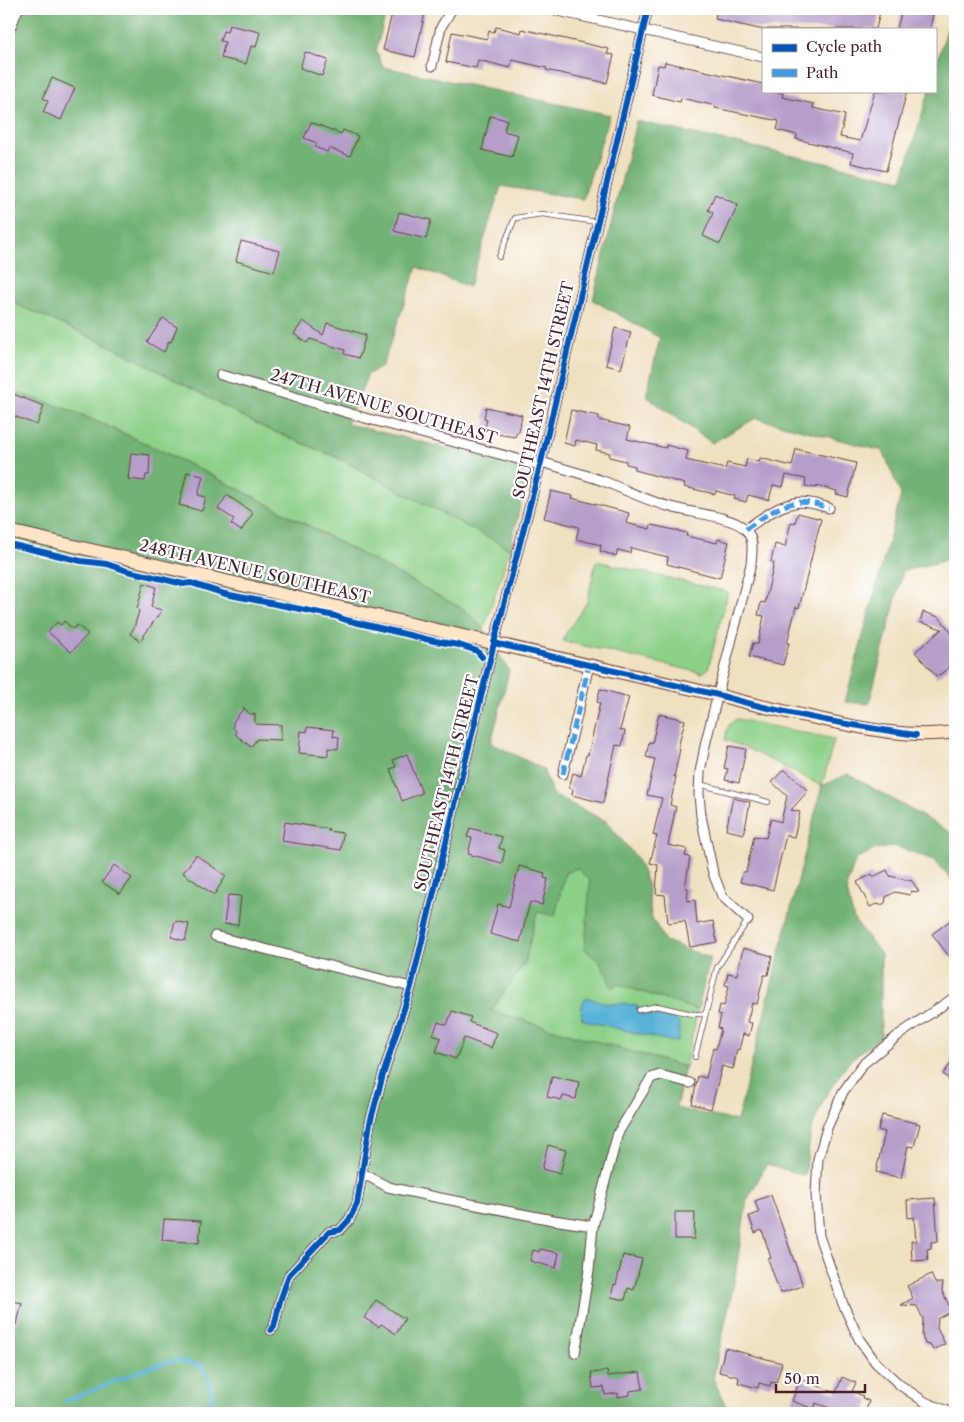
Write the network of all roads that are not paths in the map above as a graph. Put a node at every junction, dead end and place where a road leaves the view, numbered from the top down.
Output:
1 (18, 9) edge
2 (452, 9) edge
3 (549, 9) edge
4 (648, 9) edge
5 (643, 30) junction
6 (9, 31) edge
7 (762, 57) edge
8 (432, 66) dead end
9 (597, 222) junction
10 (499, 257) dead end
11 (221, 375) dead end
12 (540, 463) junction
13 (829, 508) dead end
14 (746, 530) junction
15 (9, 531) edge
16 (494, 644) junction
17 (589, 665) junction
18 (718, 695) junction
19 (955, 732) edge
20 (563, 774) dead end
21 (699, 784) junction
22 (768, 802) dead end
23 (748, 920) joint
24 (215, 936) dead end
25 (411, 987) junction
26 (955, 997) edge
27 (639, 1010) dead end
28 (705, 1014) junction
29 (695, 1057) dead end
30 (690, 1082) dead end
31 (362, 1173) junction
32 (593, 1226) junction
33 (271, 1330) dead end
34 (574, 1353) dead end
35 (952, 1413) edge

1 - 6 street
2 - 8 street
3 - 5 street
4 - 5 street, SOUTHEAST 14TH STREET
5 - 7 street
5 - 9 street, SOUTHEAST 14TH STREET
9 - 10 lane
9 - 12 street, SOUTHEAST 14TH STREET
11 - 12 street, 247TH AVENUE SOUTHEAST
12 - 14 street, 247TH AVENUE SOUTHEAST
12 - 16 street, SOUTHEAST 14TH STREET
13 - 14 street
14 - 18 street
15 - 16 street, 248TH AVENUE SOUTHEAST
16 - 17 street, 248TH AVENUE SOUTHEAST
16 - 25 street, SOUTHEAST 14TH STREET
17 - 18 street, 248TH AVENUE SOUTHEAST
17 - 20 street
18 - 19 street, 248TH AVENUE SOUTHEAST
18 - 21 street
21 - 22 lane
21 - 23 street
23 - 28 lane
24 - 25 street
25 - 31 street, SOUTHEAST 14TH STREET
26 - 35 street
27 - 28 lane
28 - 29 lane
30 - 32 street
31 - 32 street
31 - 33 street, SOUTHEAST 14TH STREET
32 - 34 street

